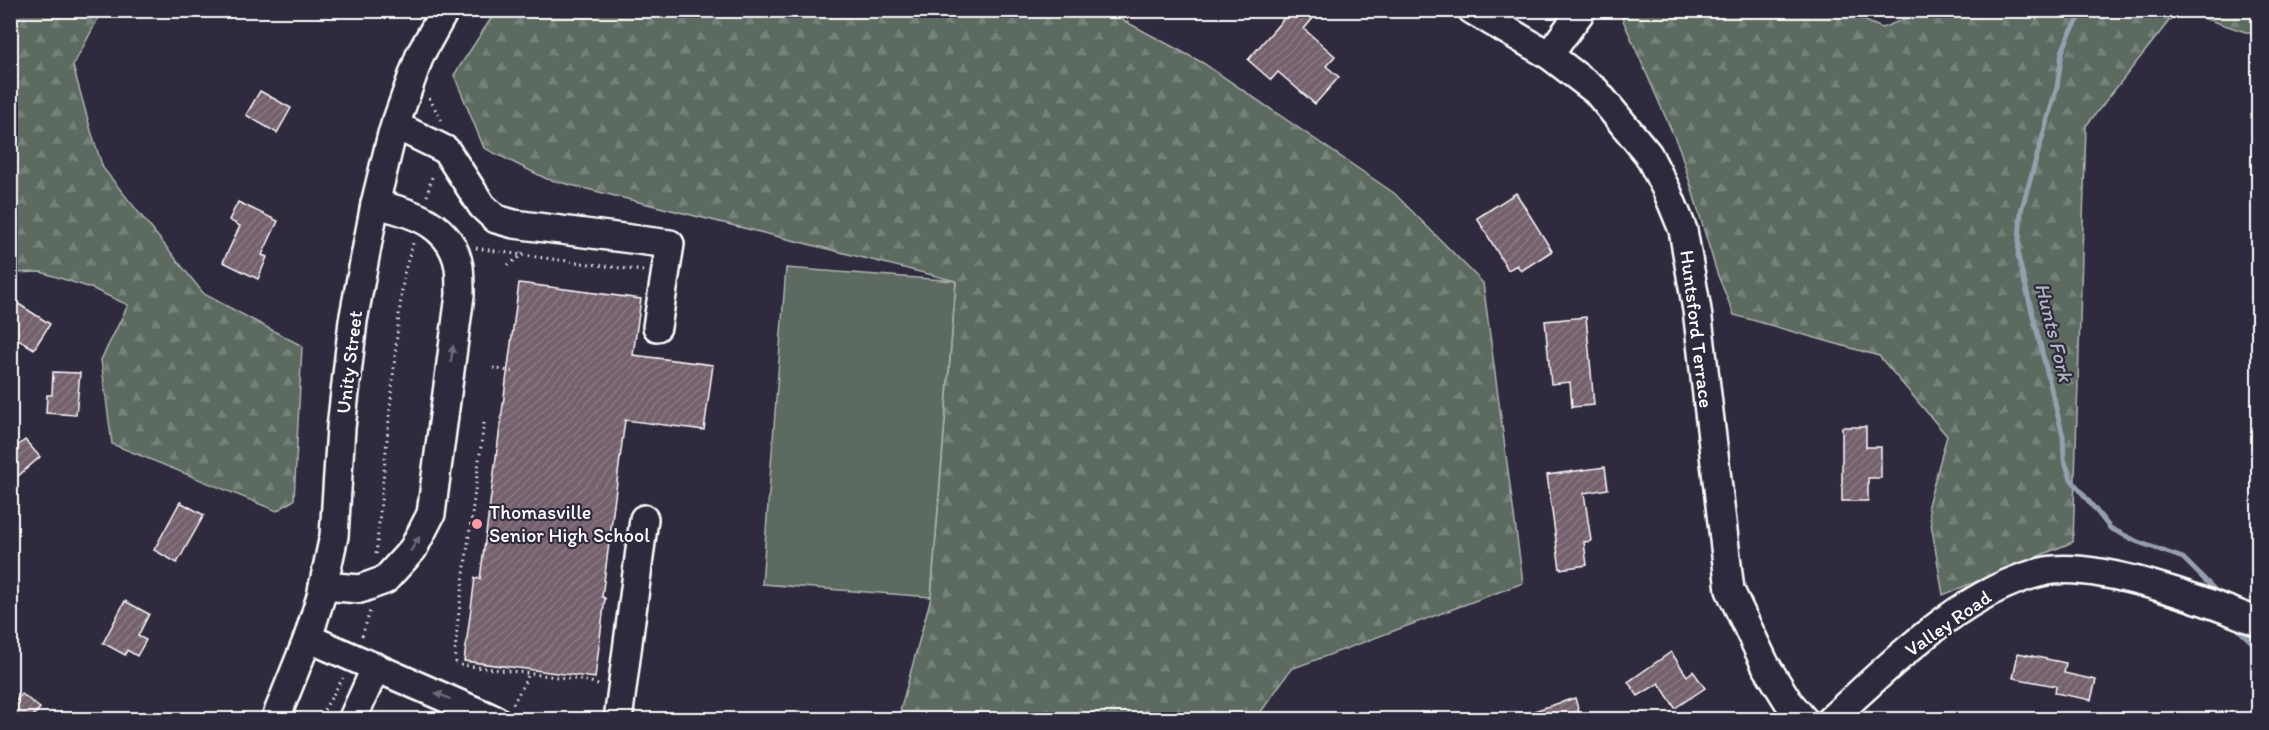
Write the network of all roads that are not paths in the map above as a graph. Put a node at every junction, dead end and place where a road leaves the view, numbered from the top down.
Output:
1 (445, 10) edge
2 (1472, 10) edge
3 (1582, 10) edge
4 (1549, 55) junction
5 (395, 125) junction
6 (375, 204) junction
7 (657, 327) dead end
8 (644, 519) dead end
9 (323, 586) junction
10 (2259, 622) edge
11 (308, 638) junction
12 (376, 667) junction
13 (620, 706) edge
14 (503, 715) edge
15 (275, 720) edge
16 (352, 720) edge
17 (1804, 720) edge
18 (1830, 720) edge

1 - 5 street, Unity Street
2 - 4 street, Huntsford Terrace
3 - 4 street
4 - 17 street, Huntsford Terrace
5 - 6 street, Unity Street
5 - 7 street
6 - 9 street, Unity Street
9 -> 6 street
8 - 13 street
9 - 11 street, Unity Street
10 - 18 street, Valley Road
11 - 12 street
11 - 15 street, Unity Street
14 -> 12 street
12 - 16 street

